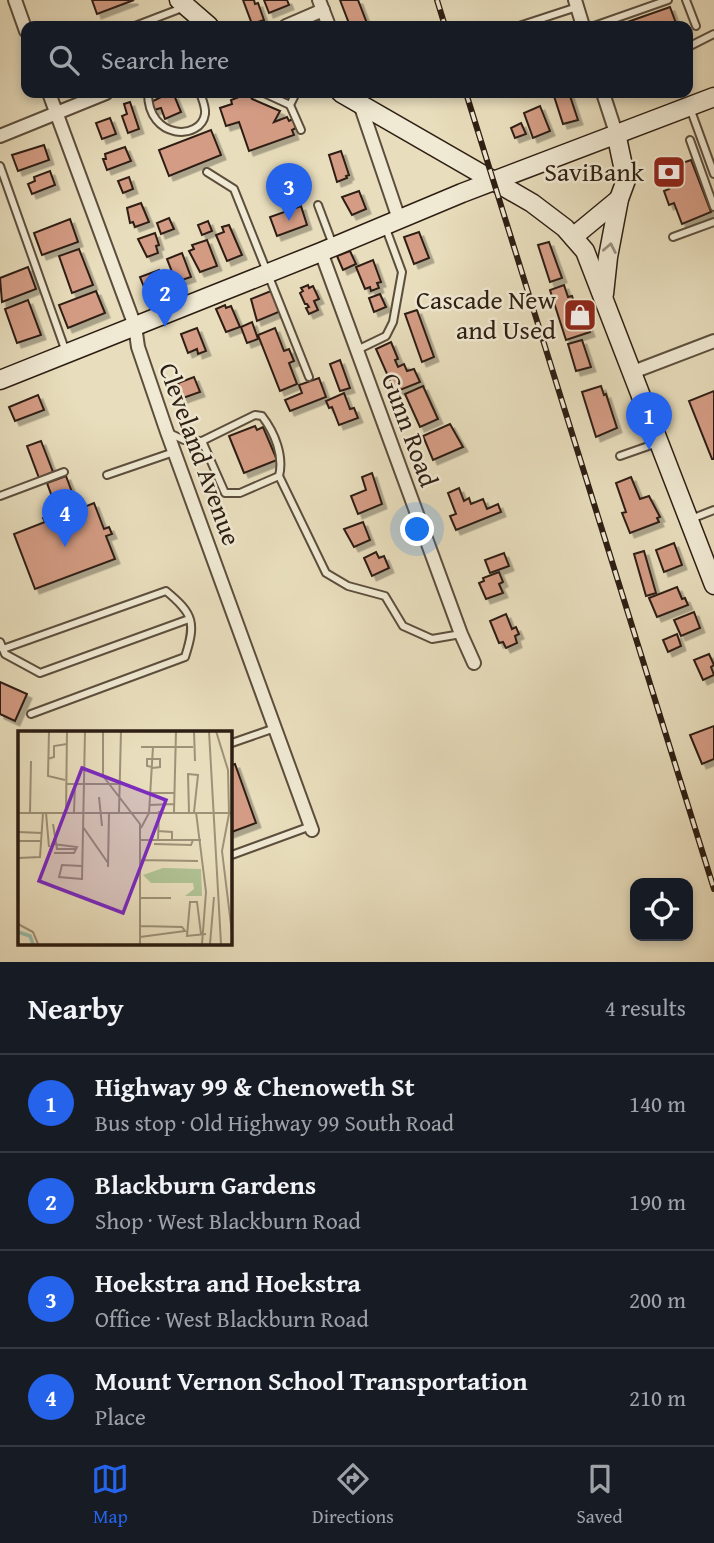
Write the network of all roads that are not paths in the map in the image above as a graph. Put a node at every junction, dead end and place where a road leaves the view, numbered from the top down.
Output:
1 (15, 0) edge
2 (668, 0) edge
3 (686, 0) edge
4 (183, 3) edge
5 (576, 4) edge
6 (321, 5) edge
7 (22, 21) edge
8 (145, 21) edge
9 (203, 21) edge
10 (294, 21) edge
11 (532, 21) edge
12 (581, 21) edge
13 (608, 21) edge
14 (696, 26) dead end
15 (714, 34) edge
16 (693, 44) edge
17 (714, 97) edge
18 (51, 98) edge
19 (94, 98) edge
20 (148, 98) edge
21 (201, 98) edge
22 (275, 98) edge
23 (294, 98) edge
24 (358, 98) edge
25 (360, 98) edge
26 (605, 98) edge
27 (290, 105) junction
28 (689, 106) junction
29 (56, 113) junction
30 (301, 130) dead end
31 (616, 133) junction
32 (0, 136) edge
33 (690, 140) dead end
34 (0, 166) edge
35 (207, 172) dead end
36 (714, 174) edge
37 (494, 181) junction
38 (619, 199) junction
39 (318, 205) dead end
40 (714, 206) edge
41 (714, 222) edge
42 (392, 223) junction
43 (573, 237) junction
44 (673, 237) dead end
45 (327, 249) junction
46 (269, 273) junction
47 (604, 297) junction
48 (135, 326) junction
49 (714, 341) edge
50 (357, 350) junction
51 (67, 352) junction
52 (633, 372) junction
53 (1, 376) edge
54 (309, 377) dead end
55 (167, 432) junction
56 (202, 440) junction
57 (659, 442) junction
58 (174, 452) junction
59 (620, 456) dead end
60 (64, 472) dead end
61 (107, 475) dead end
62 (279, 476) junction
63 (0, 496) edge
64 (714, 510) edge
65 (689, 519) junction
66 (714, 585) edge
67 (189, 619) junction
68 (461, 634) junction
69 (1, 645) edge
70 (474, 663) dead end
71 (31, 714) dead end
72 (275, 728) junction
73 (231, 743) edge
74 (312, 828) joint
75 (231, 855) edge

1 - 7 street
2 - 13 lane
3 - 14 lane
4 - 8 lane
4 - 9 street
5 - 11 lane
5 - 12 street
6 - 10 street
15 - 16 lane
17 - 28 street
18 - 29 street, Cleveland Avenue
19 - 29 street
20 - 21 lane
22 - 27 lane
23 - 27 lane
24 - 42 street
25 - 37 street
26 - 31 street
27 - 30 lane
28 - 31 street
28 - 36 lane
29 - 32 street
29 - 48 street, Cleveland Avenue
31 - 37 street
31 - 38 street
33 - 40 lane
34 - 51 lane
35 - 46 lane
37 - 42 street
37 - 43 street
38 - 43 street
47 -> 38 street
39 - 45 lane
41 - 44 lane
42 - 45 street
42 - 50 lane
43 - 47 street
45 - 46 street
45 - 50 street, Gunn Road
46 - 48 street
46 - 54 lane
47 - 52 street
48 - 51 street
48 - 55 street, Cleveland Avenue
49 - 52 street
50 - 68 street, Gunn Road
51 - 53 street
52 - 57 street
55 - 56 lane
55 - 58 street, Cleveland Avenue
56 - 62 lane
56 - 62 lane
57 - 59 lane
57 - 65 street
58 - 61 lane
58 - 72 street, Cleveland Avenue
60 - 63 lane
62 - 68 lane
64 - 65 lane
65 - 66 street
67 - 69 lane
67 - 69 lane
67 - 71 lane
68 - 70 street, Gunn Road
72 - 73 lane
72 - 74 street, Cleveland Avenue
74 - 75 lane

